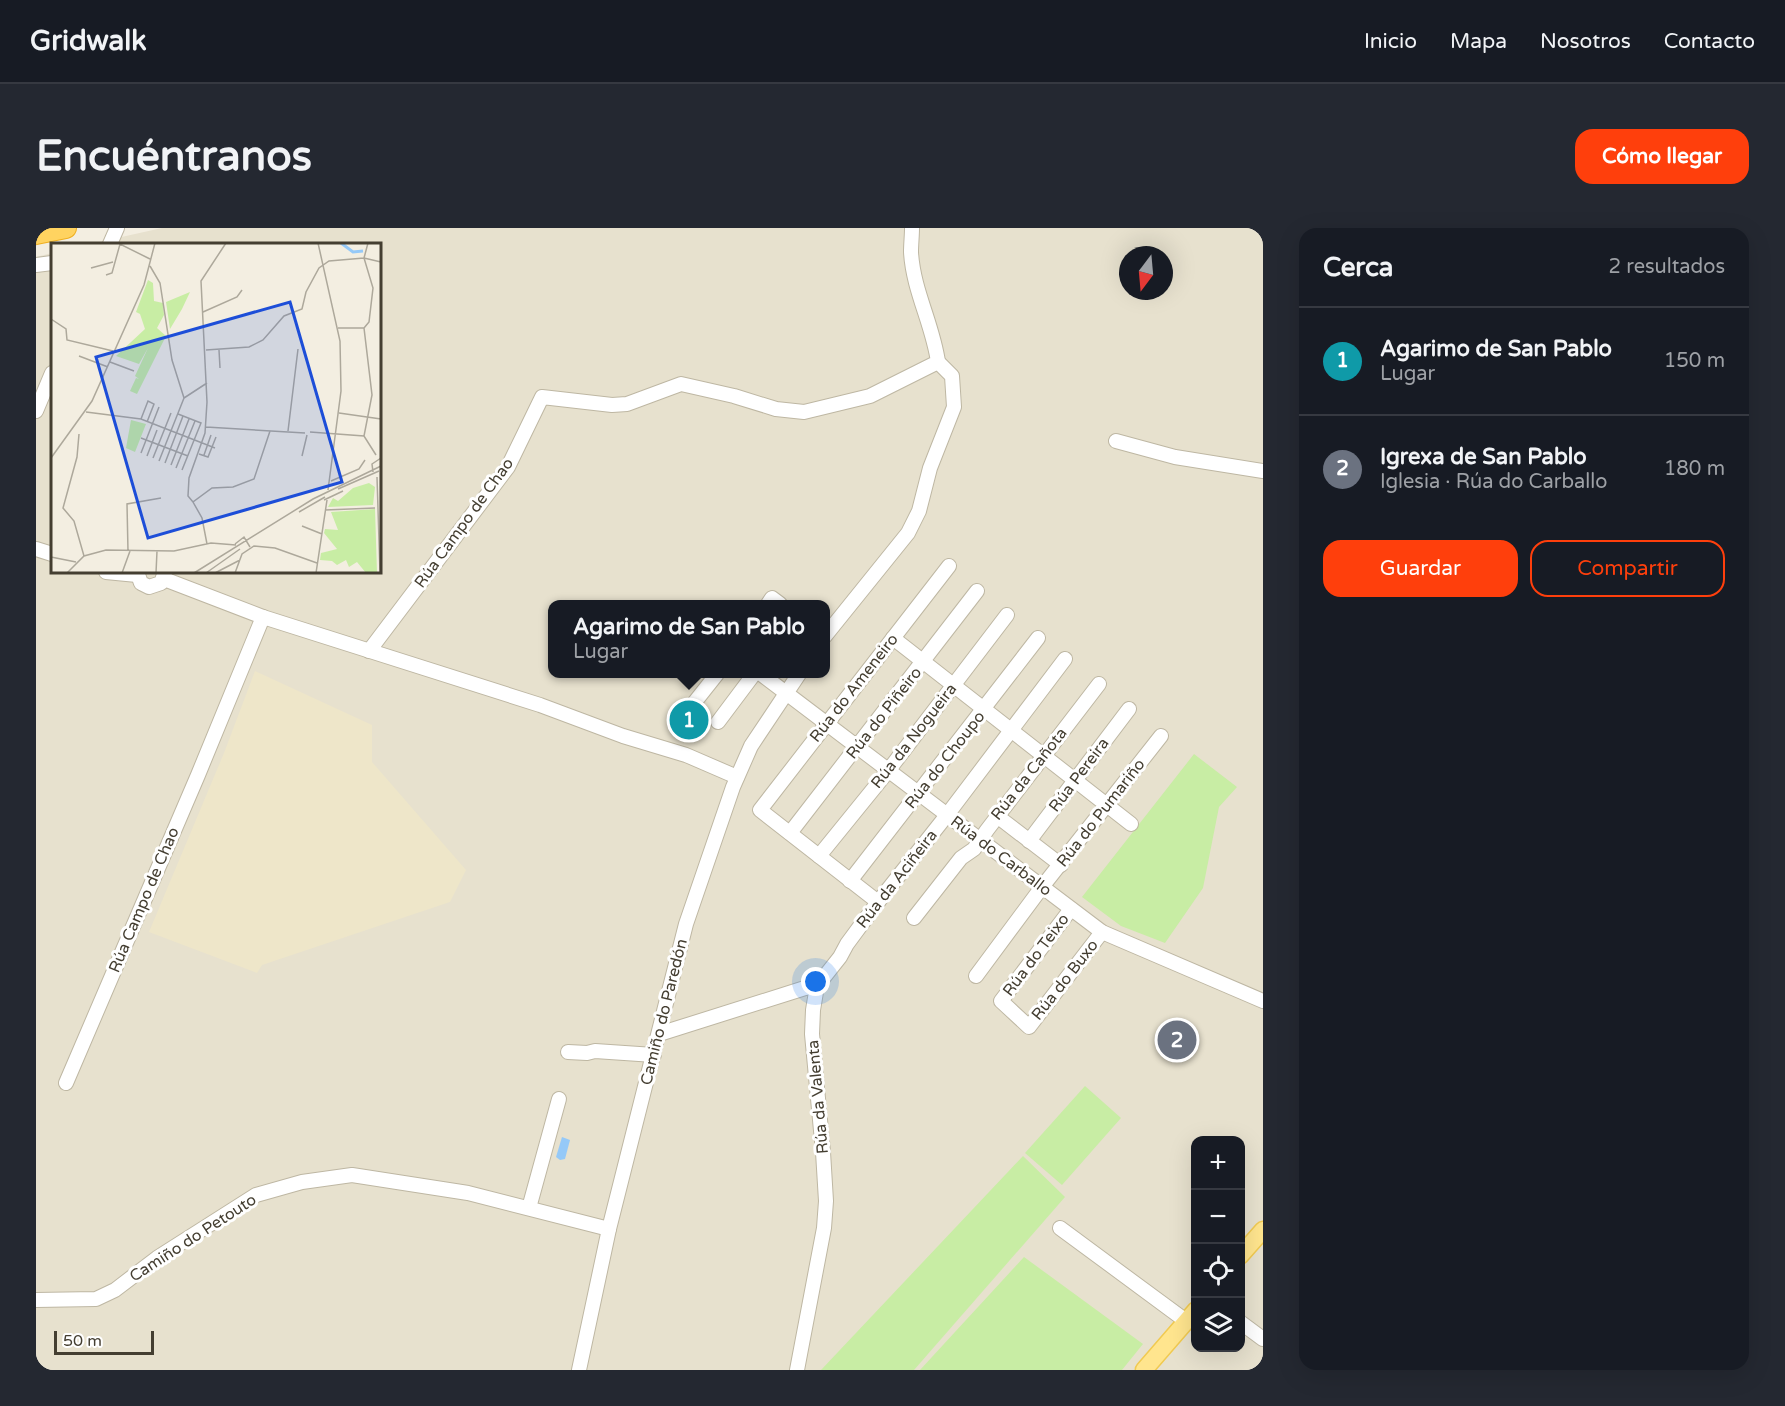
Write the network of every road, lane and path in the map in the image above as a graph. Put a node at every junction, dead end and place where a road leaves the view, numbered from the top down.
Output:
1 (66, 228) edge
2 (912, 228) edge
3 (36, 234) edge
4 (51, 263) edge
5 (36, 265) edge
6 (938, 362) junction
7 (51, 375) edge
8 (36, 411) edge
9 (1116, 441) dead end
10 (1263, 471) edge
11 (36, 549) edge
12 (51, 554) edge
13 (949, 566) dead end
14 (137, 573) edge
15 (164, 575) edge
16 (977, 591) dead end
17 (1007, 615) dead end
18 (263, 617) junction
19 (830, 630) edge
20 (892, 638) junction
21 (1038, 638) dead end
22 (369, 651) junction
23 (1065, 658) dead end
24 (923, 662) junction
25 (714, 678) edge
26 (751, 678) edge
27 (767, 678) edge
28 (796, 678) edge
29 (1098, 684) dead end
30 (953, 685) junction
31 (786, 691) junction
32 (694, 703) dead end
33 (984, 709) junction
34 (1129, 709) dead end
35 (718, 722) dead end
36 (826, 723) junction
37 (1011, 730) junction
38 (1161, 736) dead end
39 (858, 747) junction
40 (1044, 755) junction
41 (888, 771) junction
42 (737, 777) junction
43 (1076, 780) junction
44 (919, 794) junction
45 (1107, 805) junction
46 (947, 815) junction
47 (997, 816) junction
48 (1131, 824) dead end
49 (790, 833) junction
50 (980, 841) junction
51 (1029, 841) junction
52 (819, 856) junction
53 (1061, 865) junction
54 (850, 880) junction
55 (1042, 887) junction
56 (878, 902) junction
57 (1071, 909) junction
58 (915, 918) dead end
59 (1102, 932) junction
60 (976, 976) dead end
61 (817, 986) junction
62 (1001, 1001) joint
63 (1263, 1001) edge
64 (659, 1034) junction
65 (568, 1052) dead end
66 (654, 1055) junction
67 (66, 1083) dead end
68 (559, 1099) dead end
69 (529, 1208) junction
70 (1060, 1228) dead end
71 (609, 1229) junction
72 (1263, 1230) edge
73 (1245, 1250) edge
74 (36, 1300) edge
75 (1191, 1315) edge
76 (1245, 1326) edge
77 (1263, 1339) edge
78 (579, 1370) edge
79 (797, 1370) edge
80 (1144, 1370) edge

1 - 3 highway
2 - 6 street
4 - 5 street
6 - 19 street
6 - 22 street, Rúa Campo de Chao
7 - 8 street
9 - 10 street
11 - 12 street
13 - 20 street, Rúa do Ameneiro
14 - 15 street
15 - 18 street
16 - 24 street, Rúa do Piñeiro
17 - 30 street, Rúa da Nogueira
18 - 22 street
18 - 67 street, Rúa Campo de Chao
20 - 24 street
20 - 36 street, Rúa do Ameneiro
21 - 33 street, Rúa do Choupo
22 - 42 street
23 - 37 street, Rúa da Aciñeira
24 - 30 street
24 - 39 street, Rúa do Piñeiro
25 - 32 street
26 - 35 street
27 - 31 street, Rúa do Carballo
28 - 31 street, Camiño do Paredón
29 - 40 street, Rúa da Cañota
30 - 33 street
30 - 41 street, Rúa da Nogueira
31 - 36 street, Rúa do Carballo
31 - 42 street, Camiño do Paredón
33 - 37 street
33 - 44 street, Rúa do Choupo
34 - 43 street, Rúa Pereira
36 - 39 street, Rúa do Carballo
36 - 49 street, Rúa do Ameneiro
37 - 40 street
37 - 46 street, Rúa da Aciñeira
38 - 45 street, Rúa do Pumariño
39 - 41 street, Rúa do Carballo
39 - 49 street, Rúa do Piñeiro
40 - 43 street
40 - 47 street, Rúa da Cañota
41 - 44 street, Rúa do Carballo
41 - 52 street, Rúa da Nogueira
42 - 64 street, Camiño do Paredón
43 - 45 street
43 - 51 street, Rúa Pereira
44 - 46 street, Rúa do Carballo
44 - 54 street, Rúa do Choupo
45 - 48 street
45 - 53 street, Rúa do Pumariño
46 - 50 street, Rúa do Carballo
46 - 56 street, Rúa da Aciñeira
47 - 50 street, Rúa da Cañota
47 - 51 street, Rúa do Carballo
49 - 52 street
50 - 55 street, Rúa do Carballo
50 - 58 street, Rúa da Cañota
51 - 53 street, Rúa do Carballo
52 - 54 street
53 - 55 street, Rúa do Pumariño
54 - 56 street
55 - 57 street, Rúa do Carballo
55 - 60 street, Rúa do Pumariño
56 - 61 street, Rúa da Aciñeira
57 - 59 street, Rúa do Carballo
57 - 62 street, Rúa do Teixo
59 - 62 street, Rúa do Buxo
59 - 63 street, Rúa do Carballo
61 - 64 street
61 - 79 street, Rúa da Valenta
64 - 66 street, Camiño do Paredón
65 - 66 street
66 - 71 street, Camiño do Paredón
68 - 69 street
69 - 71 street, Camiño do Petouto
69 - 74 street, Camiño do Petouto
70 - 75 street
71 - 78 street, Camiño do Paredón
72 - 73 main road
75 - 80 main road
76 - 77 street

